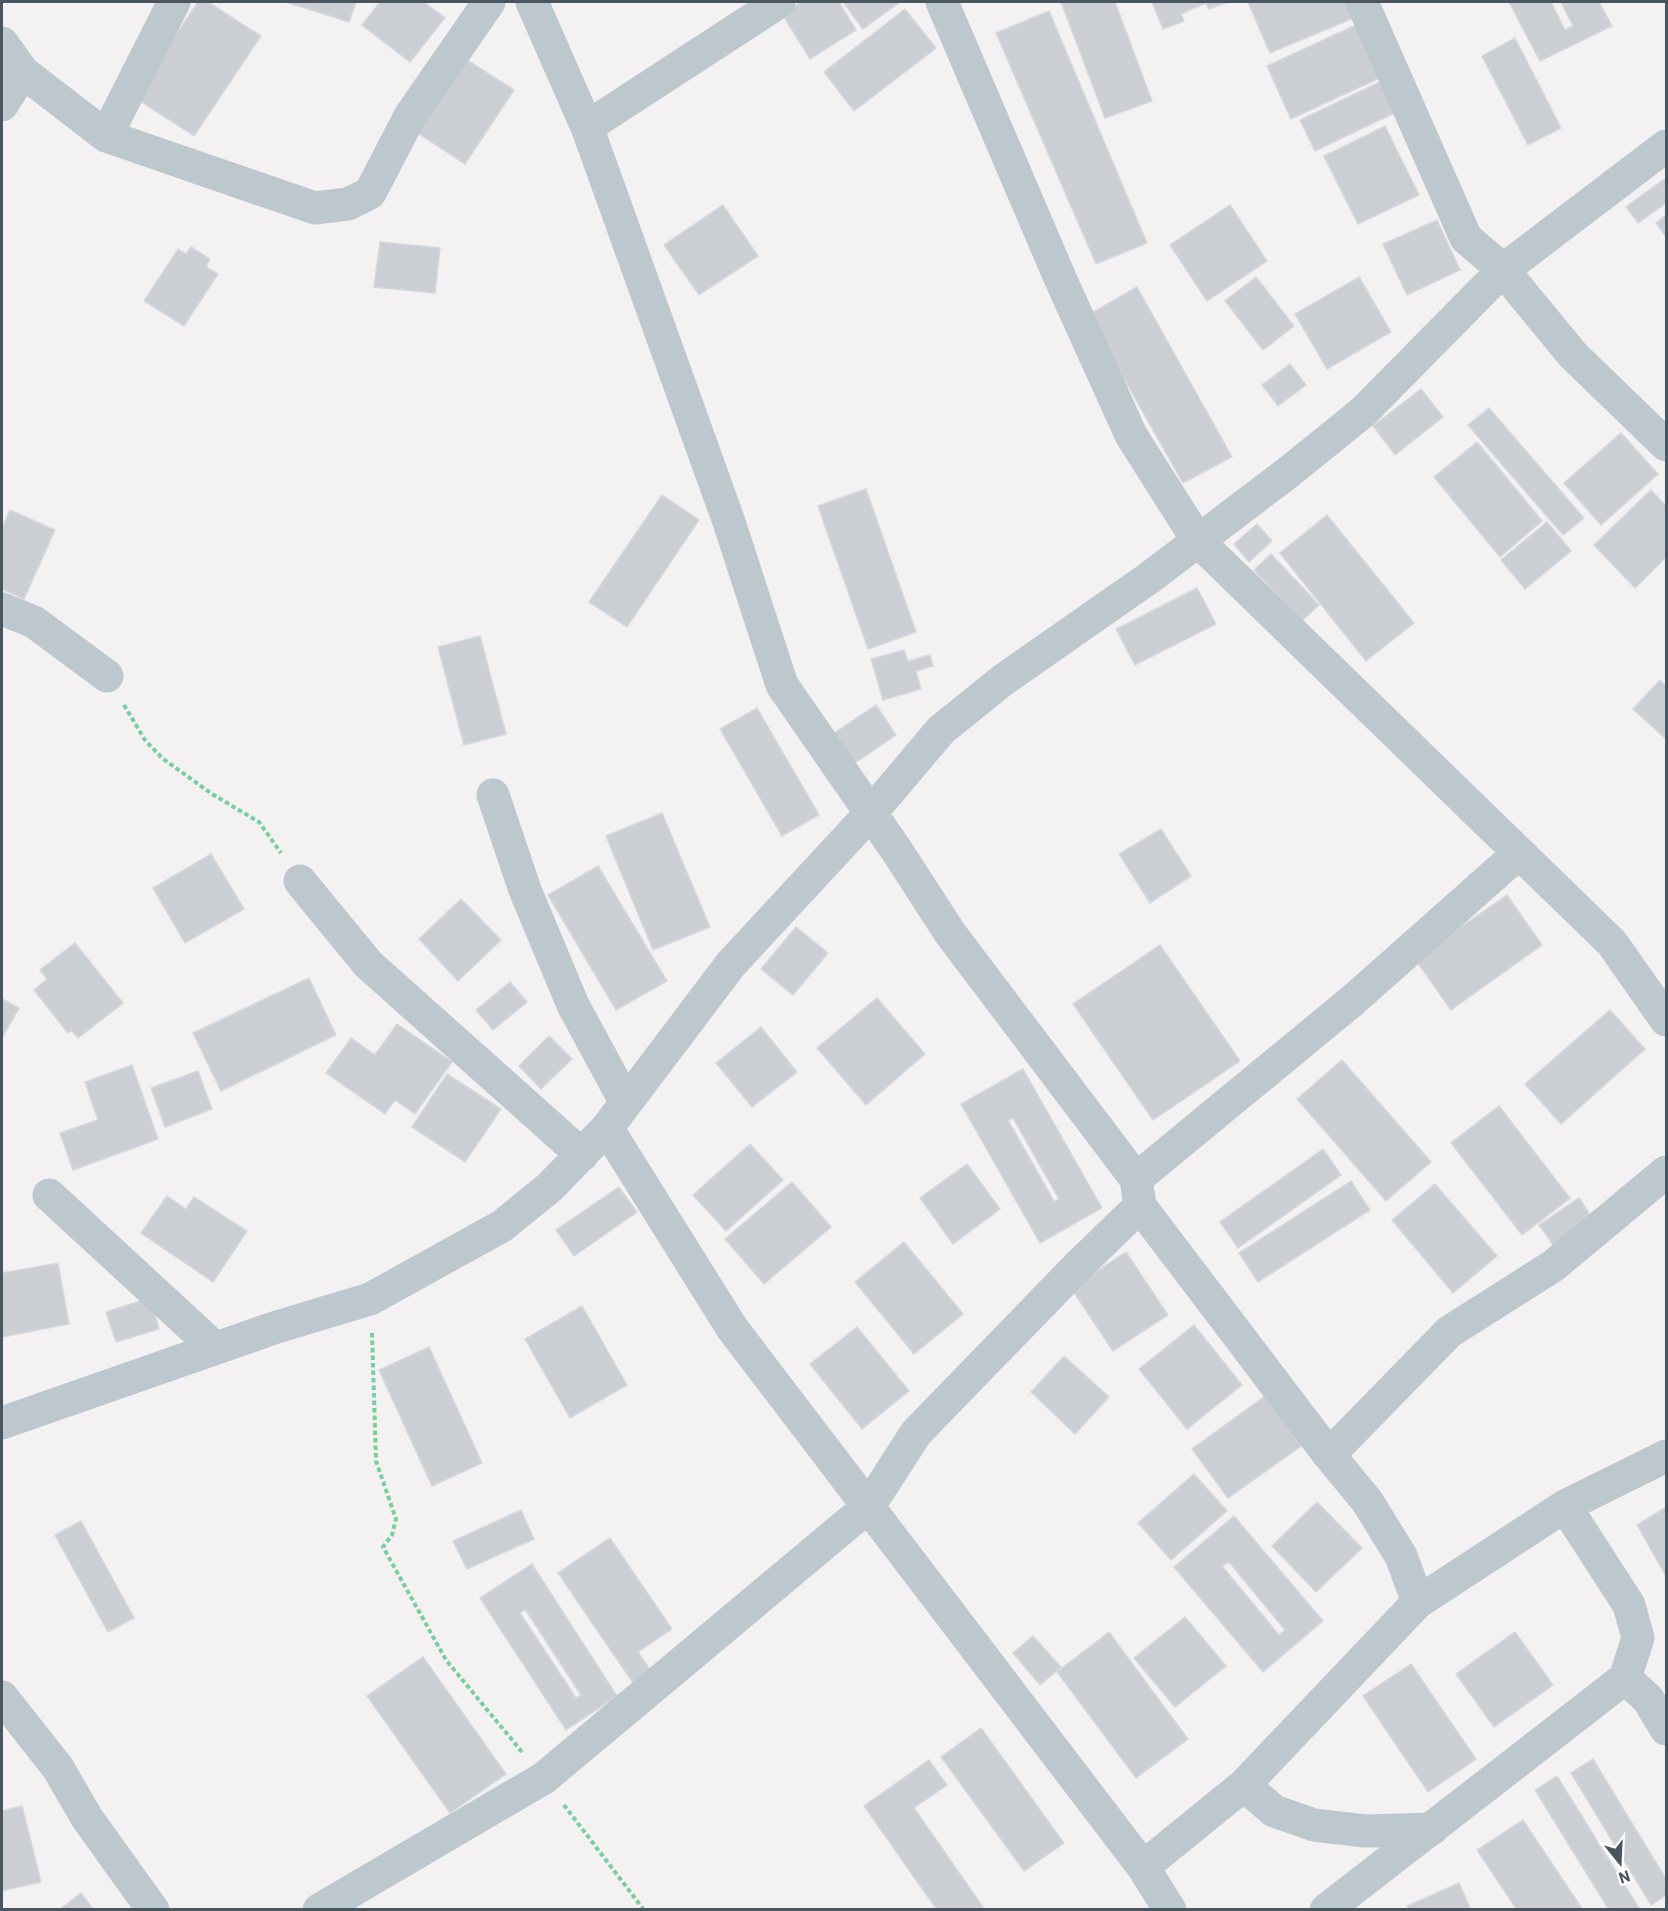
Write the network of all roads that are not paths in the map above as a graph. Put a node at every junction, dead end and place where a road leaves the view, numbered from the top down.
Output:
1 (174, 2) edge
2 (489, 2) edge
3 (532, 2) edge
4 (779, 2) edge
5 (942, 2) edge
6 (1362, 2) edge
7 (2, 43) edge
8 (23, 72) junction
9 (2, 105) edge
10 (587, 127) junction
11 (106, 136) junction
12 (1666, 146) edge
13 (1503, 270) junction
14 (1666, 445) edge
15 (1198, 541) junction
16 (2, 609) edge
17 (107, 676) road end
18 (493, 795) dead end
19 (870, 814) junction
20 (1519, 853) junction
21 (300, 881) road end
22 (1666, 1020) edge
23 (617, 1115) junction
24 (582, 1155) junction
25 (1666, 1172) edge
26 (1138, 1192) junction
27 (49, 1195) dead end
28 (215, 1348) junction
29 (2, 1423) edge
30 (1329, 1455) junction
31 (1666, 1456) edge
32 (869, 1506) junction
33 (1565, 1506) junction
34 (1418, 1602) junction
35 (1646, 1687) edge
36 (2, 1697) edge
37 (1666, 1729) edge
38 (1244, 1785) junction
39 (1432, 1829) junction
40 (1143, 1867) junction
41 (153, 1910) edge
42 (320, 1910) edge
43 (1170, 1910) edge
44 (1326, 1910) edge

1 - 11 street
2 - 11 street
3 - 10 street
4 - 10 street
5 - 15 street
6 - 13 street
7 - 8 street
8 - 9 street
8 - 11 street
10 - 19 street
12 - 13 street
13 - 14 street
13 - 15 street
15 - 19 street
15 - 20 street
16 - 17 street
18 - 23 street
19 - 23 street
19 - 26 street
20 - 22 street
20 - 26 street
21 - 24 street
23 - 24 street
23 - 32 street
24 - 28 street
25 - 30 street
26 - 30 street
26 - 32 street
27 - 28 street
28 - 29 street
30 - 34 street
31 - 33 street
32 - 40 street
32 - 42 street
33 - 34 street
33 - 35 street
34 - 38 street
35 - 37 street
35 - 39 street
36 - 41 street
38 - 39 street
38 - 40 street
39 - 44 street
40 - 43 street

